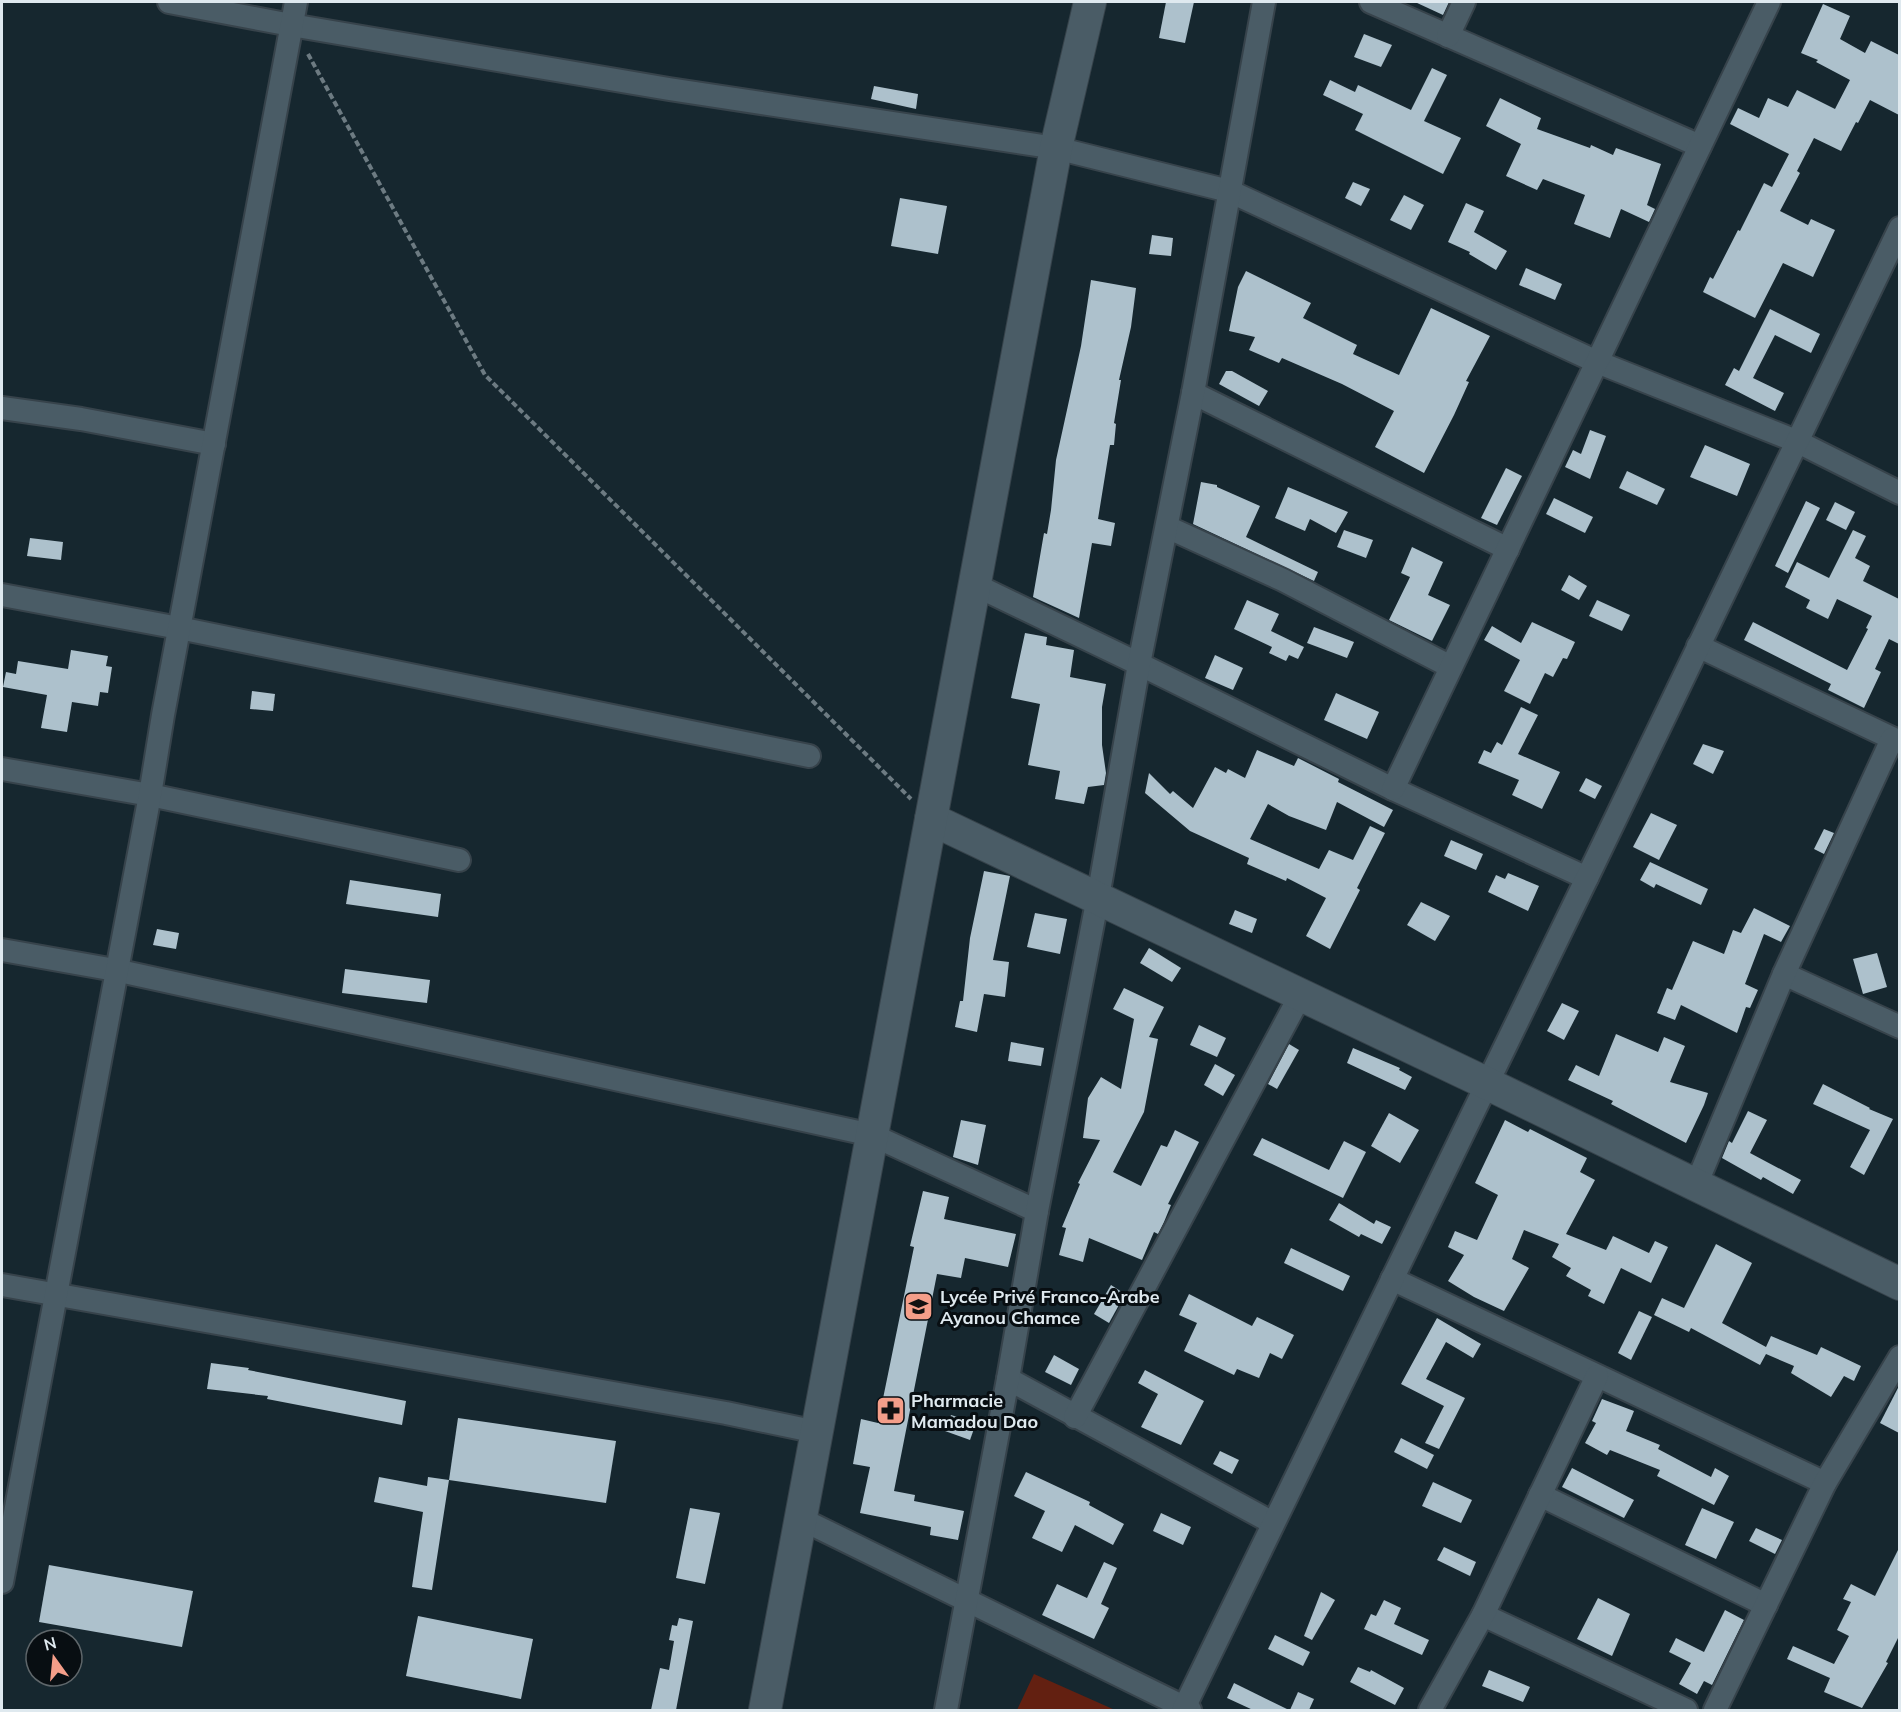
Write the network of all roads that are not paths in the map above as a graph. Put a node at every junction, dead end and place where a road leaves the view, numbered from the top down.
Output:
1 (169, 2) edge
2 (296, 2) edge
3 (1090, 2) edge
4 (1264, 2) edge
5 (1371, 2) edge
6 (1464, 2) edge
7 (1769, 2) edge
8 (291, 25) junction
9 (1448, 36) junction
10 (1700, 146) junction
11 (1056, 148) junction
12 (1229, 192) junction
13 (1897, 241) edge
14 (1597, 362) junction
15 (1193, 393) junction
16 (2, 408) edge
17 (1796, 441) junction
18 (213, 444) junction
19 (1899, 493) edge
20 (1167, 527) junction
21 (1508, 549) junction
22 (975, 585) junction
23 (2, 595) edge
24 (179, 628) junction
25 (1698, 646) junction
26 (1139, 664) junction
27 (1451, 667) junction
28 (1896, 740) edge
29 (809, 756) dead end
30 (2, 769) edge
31 (1393, 789) junction
32 (150, 795) junction
33 (931, 819) junction
34 (459, 860) dead end
35 (1587, 878) junction
36 (1098, 897) junction
37 (2, 950) edge
38 (115, 970) junction
39 (1784, 974) junction
40 (1301, 994) junction
41 (1899, 1027) edge
42 (1486, 1083) junction
43 (872, 1135) junction
44 (1696, 1185) junction
45 (1037, 1211) junction
46 (1392, 1279) junction
47 (1899, 1284) edge
48 (2, 1285) edge
49 (55, 1294) junction
50 (1899, 1356) edge
51 (1597, 1376) junction
52 (1008, 1379) junction
53 (1075, 1417) junction
54 (817, 1432) junction
55 (1825, 1483) junction
56 (1540, 1495) junction
57 (801, 1519) junction
58 (1273, 1523) junction
59 (2, 1582) edge
60 (967, 1602) junction
61 (1766, 1605) junction
62 (1483, 1615) junction
63 (1187, 1709) edge
64 (765, 1710) edge
65 (946, 1710) edge
66 (1430, 1710) edge
67 (1686, 1710) edge
68 (1715, 1710) edge

1 - 8 street
2 - 8 street
3 - 11 street
4 - 12 street
5 - 9 street
6 - 9 street
7 - 10 street
8 - 11 street
8 - 18 street
9 - 10 street
10 - 14 street
11 - 12 street
11 - 22 street
12 - 14 street
12 - 15 street
13 - 17 street
14 - 17 street
14 - 21 street
15 - 20 street
15 - 21 street
16 - 18 street
17 - 19 street
17 - 25 street
18 - 24 street
20 - 26 street
20 - 27 street
21 - 27 street
22 - 26 street
22 - 33 street
23 - 24 street
24 - 29 street
24 - 32 street
25 - 28 street
25 - 35 street
26 - 31 street
26 - 36 street
27 - 31 street
28 - 39 street
30 - 32 street
31 - 35 street
32 - 34 street
32 - 38 street
33 - 36 street
33 - 43 street
35 - 42 street
36 - 40 street
36 - 45 street
37 - 38 street
38 - 43 street
38 - 49 street
39 - 41 street
39 - 44 street
40 - 42 street
40 - 53 street
42 - 44 street
42 - 46 street
43 - 45 street
43 - 54 street
44 - 47 street
45 - 52 street
46 - 51 street
46 - 58 street
48 - 49 street
49 - 54 street
49 - 59 street
50 - 55 street
51 - 55 street
51 - 56 street
52 - 53 street
52 - 60 street
53 - 58 street
54 - 57 street
55 - 61 street
56 - 61 street
56 - 62 street
57 - 60 street
57 - 64 street
58 - 63 street
60 - 63 street
60 - 65 street
61 - 68 street
62 - 66 street
62 - 67 street

